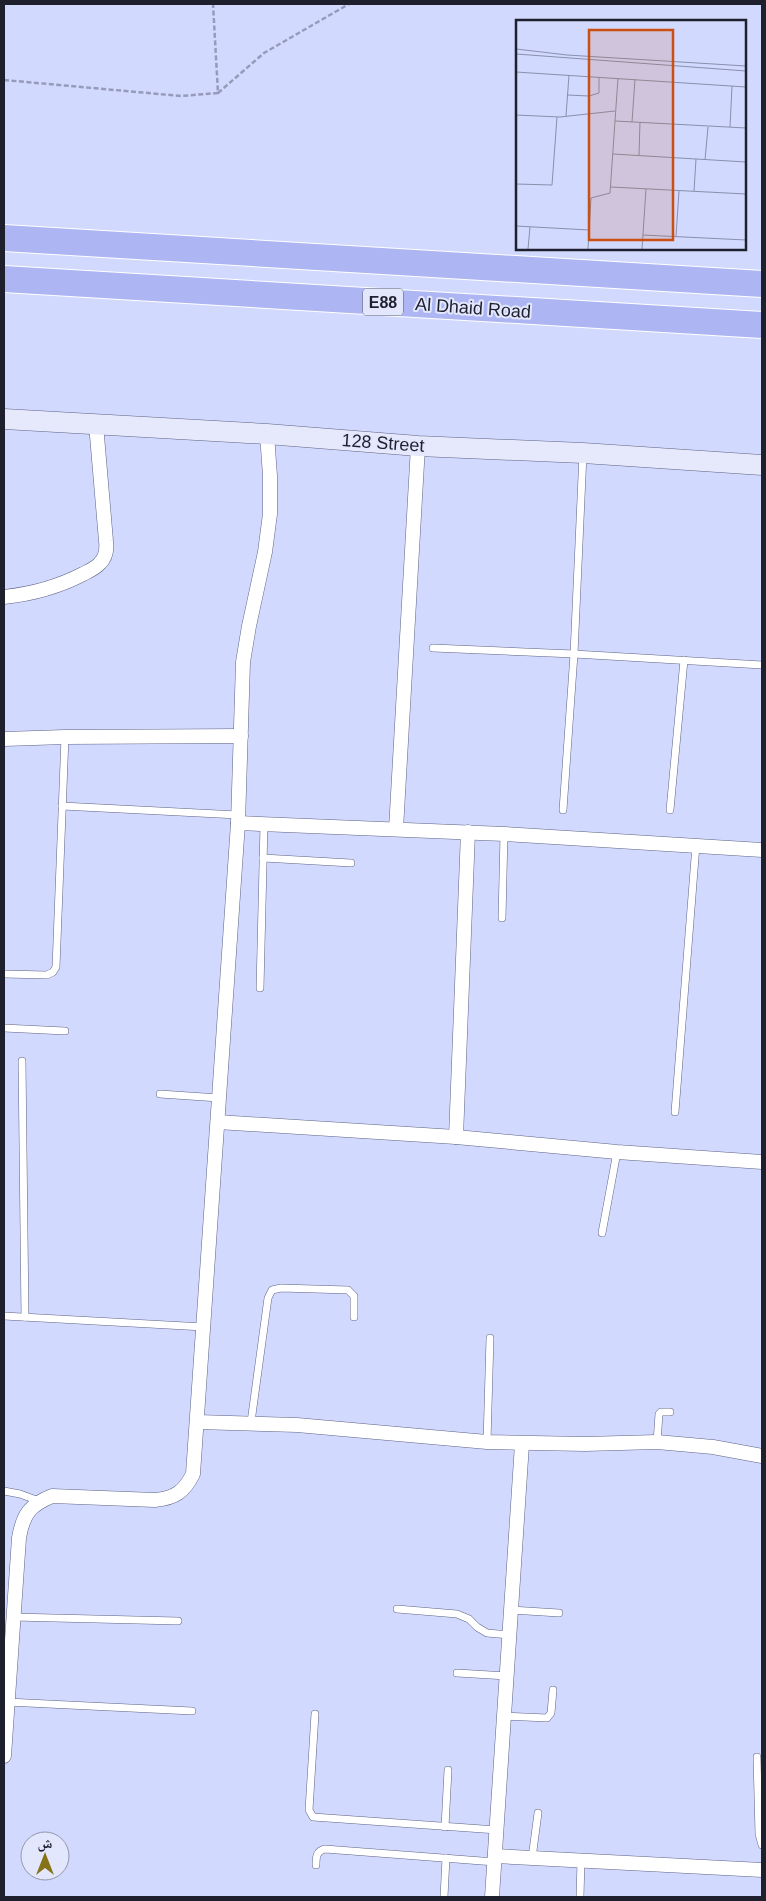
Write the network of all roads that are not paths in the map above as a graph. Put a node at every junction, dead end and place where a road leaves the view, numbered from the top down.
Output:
1 (4, 238) edge
2 (4, 279) edge
3 (762, 284) edge
4 (762, 325) edge
5 (4, 419) edge
6 (96, 424) junction
7 (266, 434) junction
8 (418, 446) junction
9 (584, 453) junction
10 (762, 465) edge
11 (4, 597) edge
12 (433, 648) dead end
13 (574, 654) junction
14 (684, 660) junction
15 (762, 665) edge
16 (65, 736) junction
17 (241, 736) junction
18 (4, 739) edge
19 (62, 806) junction
20 (563, 810) dead end
21 (670, 810) dead end
22 (238, 819) junction
23 (264, 824) junction
24 (396, 829) junction
25 (468, 832) junction
26 (504, 834) junction
27 (696, 845) junction
28 (762, 850) edge
29 (263, 858) junction
30 (351, 864) dead end
31 (502, 918) dead end
32 (4, 974) edge
33 (260, 988) dead end
34 (4, 1028) edge
35 (65, 1031) dead end
36 (22, 1061) dead end
37 (160, 1094) dead end
38 (219, 1098) junction
39 (675, 1112) dead end
40 (218, 1122) junction
41 (456, 1137) junction
42 (616, 1152) junction
43 (762, 1162) edge
44 (602, 1232) dead end
45 (4, 1316) edge
46 (24, 1317) junction
47 (354, 1317) dead end
48 (204, 1327) junction
49 (490, 1338) dead end
50 (670, 1412) dead end
51 (197, 1422) junction
52 (251, 1422) junction
53 (487, 1442) junction
54 (656, 1442) junction
55 (522, 1444) junction
56 (762, 1456) edge
57 (4, 1491) edge
58 (39, 1501) junction
59 (397, 1609) dead end
60 (511, 1610) junction
61 (559, 1613) dead end
62 (13, 1617) junction
63 (178, 1621) dead end
64 (8, 1633) edge
65 (510, 1635) junction
66 (457, 1673) dead end
67 (507, 1676) junction
68 (553, 1690) dead end
69 (7, 1702) junction
70 (192, 1711) dead end
71 (315, 1714) dead end
72 (504, 1716) junction
73 (4, 1756) edge
74 (757, 1757) dead end
75 (448, 1770) dead end
76 (538, 1813) dead end
77 (445, 1826) junction
78 (497, 1830) junction
79 (762, 1845) edge
80 (446, 1858) junction
81 (532, 1858) junction
82 (495, 1859) junction
83 (581, 1860) junction
84 (316, 1866) dead end
85 (762, 1870) edge
86 (444, 1897) edge
87 (492, 1897) edge
88 (580, 1897) edge

1 - 3 highway, E88
2 - 4 highway, Al Dhaid Road / E88
5 - 6 street, 128 Street
6 - 7 street, 128 Street
6 - 11 street
7 - 8 street, 128 Street
7 - 17 street
8 - 9 street, 128 Street
8 - 24 street
9 - 10 street, 128 Street
9 - 13 lane
12 - 13 lane
13 - 14 lane
13 - 20 lane
14 - 15 lane
14 - 21 lane
16 - 17 street
16 - 18 street
16 - 19 lane
17 - 22 street
19 - 22 lane
19 - 32 lane
22 - 23 street
22 - 38 street
23 - 24 street
23 - 29 lane
24 - 25 street
25 - 26 street
25 - 41 street
26 - 27 street
26 - 31 lane
27 - 28 street
27 - 39 lane
29 - 30 lane
29 - 33 lane
34 - 35 lane
36 - 46 lane
37 - 38 lane
38 - 40 street
40 - 41 street
40 - 48 street
41 - 42 street
42 - 43 street
42 - 44 lane
45 - 46 lane
46 - 48 lane
47 - 52 lane
48 - 51 street
49 - 53 lane
50 - 54 lane
51 - 52 street
51 - 58 street
52 - 53 street
53 - 55 street
54 - 55 street
54 - 56 street
55 - 60 street
57 - 58 lane
58 - 62 street
59 - 65 lane
60 - 61 lane
60 - 65 street
62 - 63 lane
62 - 64 street
64 - 69 street
65 - 67 street
66 - 67 lane
67 - 72 street
68 - 72 lane
69 - 70 lane
69 - 73 street
71 - 77 lane
72 - 78 street
74 - 79 lane
75 - 77 lane
76 - 81 lane
77 - 78 lane
78 - 82 street
80 - 82 lane
80 - 84 lane
80 - 86 lane
81 - 82 street
81 - 83 street
82 - 87 street
83 - 85 street
83 - 88 lane

